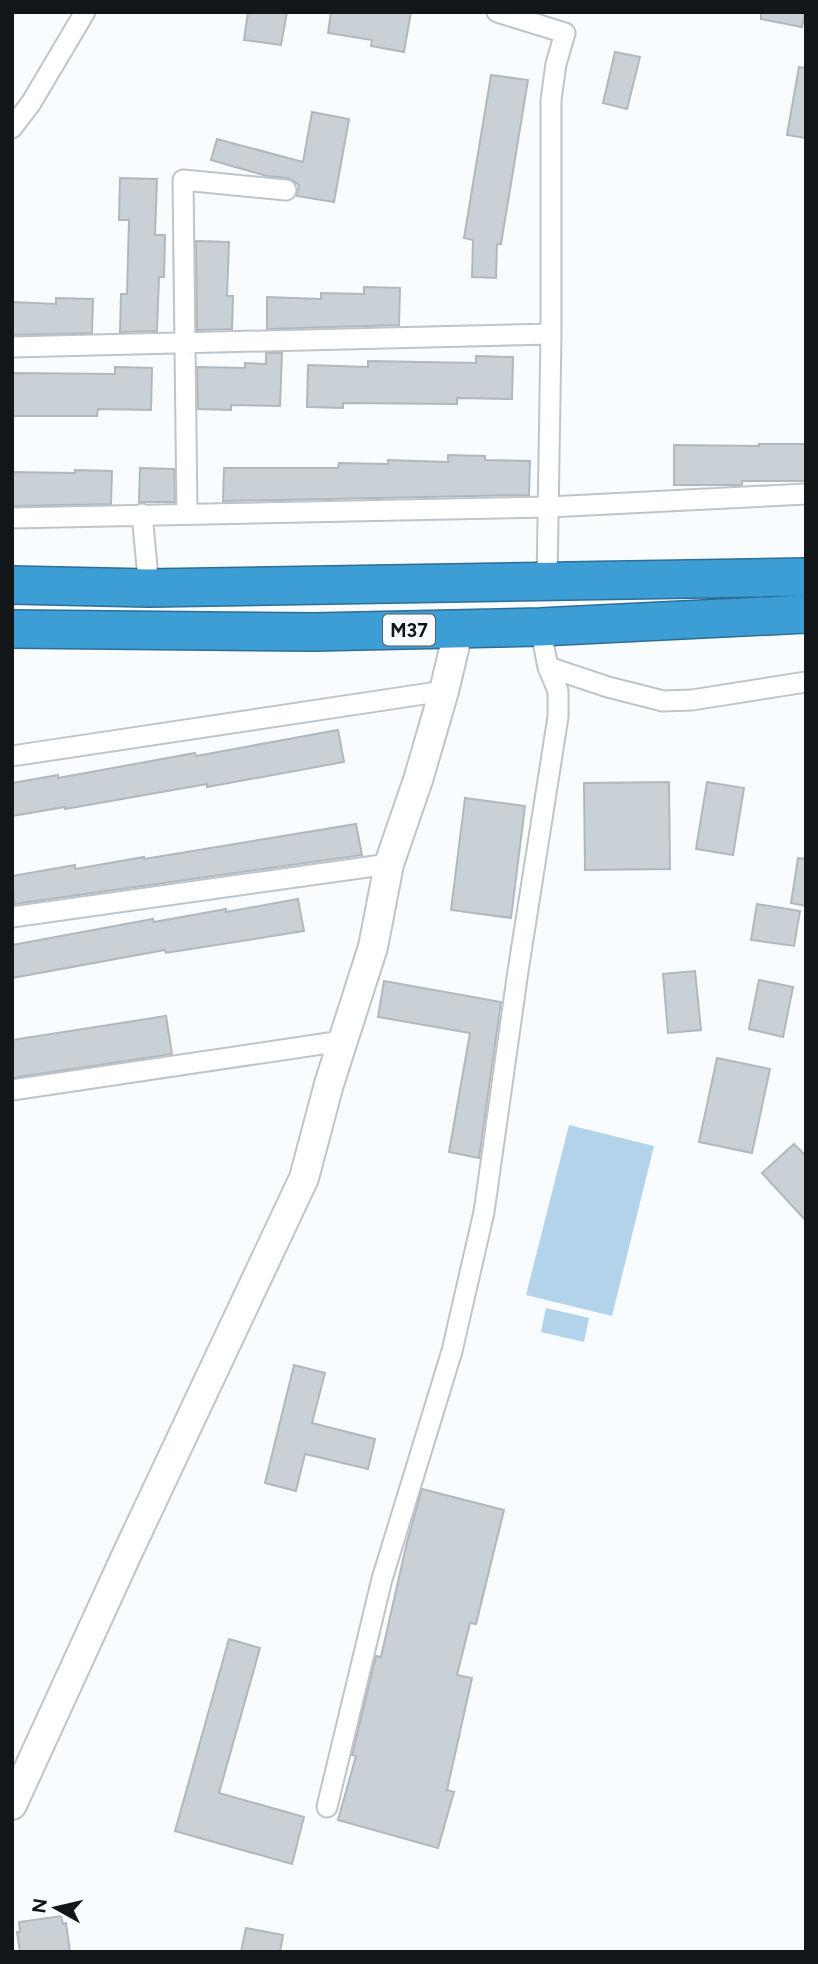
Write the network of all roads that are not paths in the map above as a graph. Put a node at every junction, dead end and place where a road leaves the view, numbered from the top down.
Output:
1 (85, 12) edge
2 (497, 12) edge
3 (12, 128) edge
4 (286, 190) dead end
5 (551, 334) junction
6 (186, 341) junction
7 (12, 347) edge
8 (806, 494) edge
9 (549, 507) junction
10 (187, 513) junction
11 (142, 514) junction
12 (12, 518) edge
13 (806, 577) edge
14 (547, 583) junction
15 (12, 585) edge
16 (149, 588) junction
17 (806, 614) edge
18 (540, 627) junction
19 (459, 628) junction
20 (12, 629) edge
21 (548, 667) junction
22 (806, 682) edge
23 (444, 691) junction
24 (12, 756) edge
25 (389, 864) junction
26 (12, 917) edge
27 (342, 1041) junction
28 (12, 1090) edge
29 (12, 1805) edge
30 (327, 1807) dead end

1 - 3 street
2 - 5 street
4 - 6 street
5 - 6 street
5 - 9 street
6 - 7 street
6 - 10 street
8 - 9 street
9 - 10 street
9 - 14 street
10 - 11 street
11 - 12 street
11 - 16 street
13 - 14 highway, M37
14 - 16 highway, M37
15 - 16 highway, M37
17 - 18 highway, M37
18 - 19 highway, M37
18 - 21 street
19 - 20 highway, M37
19 - 23 street
21 - 22 street
21 - 30 street
23 - 24 street
23 - 25 street
25 - 26 street
25 - 27 street
27 - 28 street
27 - 29 street

